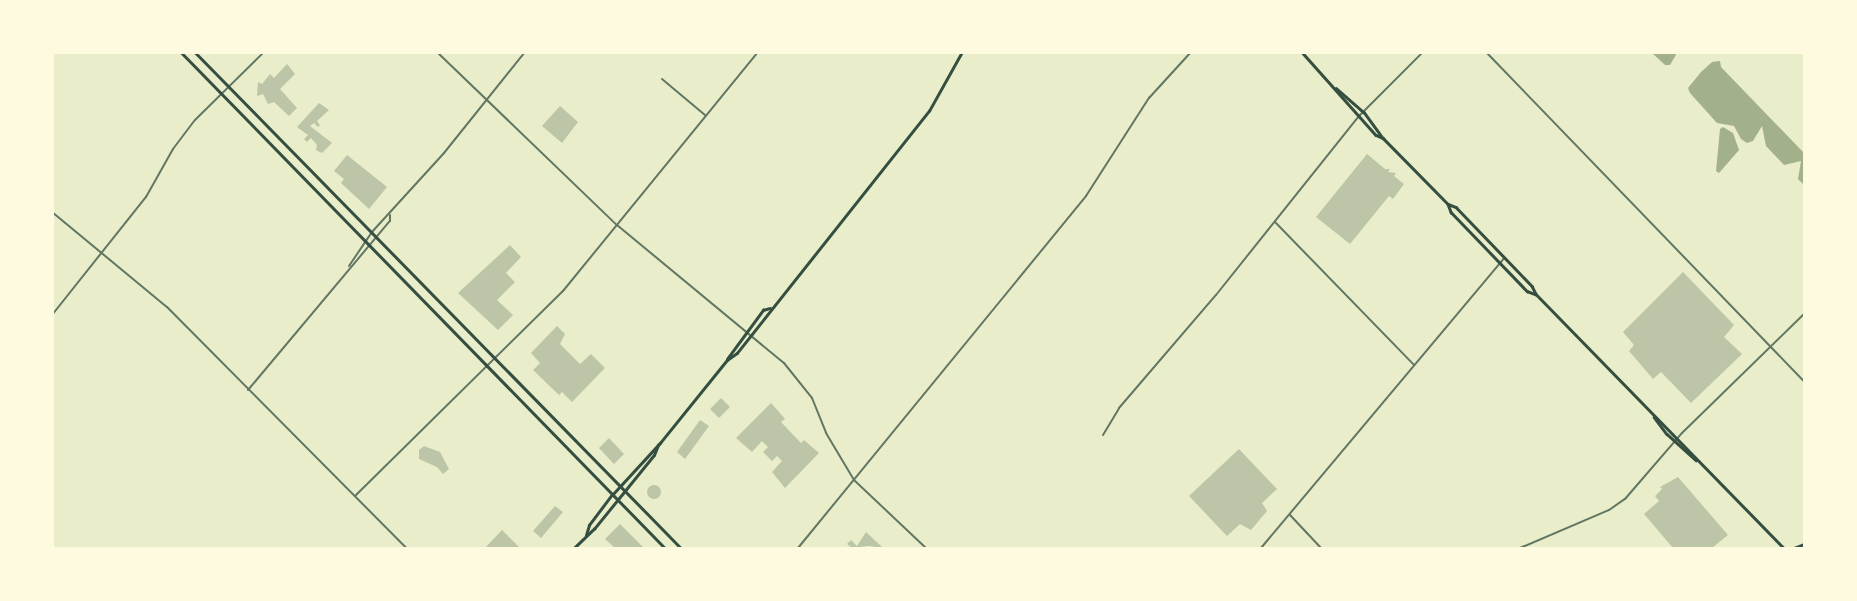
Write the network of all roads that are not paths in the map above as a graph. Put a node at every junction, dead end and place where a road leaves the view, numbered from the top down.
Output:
1 (181, 52) edge
2 (195, 52) edge
3 (264, 52) edge
4 (437, 52) edge
5 (525, 52) edge
6 (758, 52) edge
7 (962, 52) edge
8 (1191, 52) edge
9 (1302, 52) edge
10 (1423, 52) edge
11 (1486, 52) edge
12 (662, 79) dead end
13 (228, 87) junction
14 (1336, 88) junction
15 (222, 94) junction
16 (485, 100) junction
17 (1364, 112) junction
18 (705, 115) junction
19 (1359, 116) junction
20 (1383, 138) junction
21 (1448, 204) junction
22 (52, 212) edge
23 (390, 215) junction
24 (1275, 222) junction
25 (617, 225) junction
26 (371, 233) junction
27 (376, 237) junction
28 (364, 242) junction
29 (369, 246) junction
30 (101, 253) junction
31 (1504, 258) junction
32 (1500, 262) junction
33 (349, 266) junction
34 (1536, 294) junction
35 (770, 308) junction
36 (1804, 314) edge
37 (52, 315) edge
38 (744, 332) junction
39 (750, 336) junction
40 (1771, 347) junction
41 (494, 359) junction
42 (727, 360) junction
43 (1414, 365) junction
44 (487, 366) junction
45 (1804, 381) edge
46 (248, 390) junction
47 (1654, 417) junction
48 (1103, 435) dead end
49 (1678, 437) junction
50 (1674, 442) junction
51 (659, 444) junction
52 (1698, 461) junction
53 (854, 480) junction
54 (619, 487) junction
55 (624, 492) junction
56 (612, 495) junction
57 (354, 496) junction
58 (618, 500) junction
59 (1290, 515) junction
60 (586, 535) junction
61 (1804, 544) edge
62 (406, 548) edge
63 (574, 548) edge
64 (665, 548) edge
65 (681, 548) edge
66 (798, 548) edge
67 (926, 548) edge
68 (1261, 548) edge
69 (1321, 548) edge
70 (1520, 548) edge
71 (1784, 548) edge
72 (1794, 548) edge

1 - 15 main road
2 - 13 main road
3 - 13 street
4 - 16 street
5 - 16 street
6 - 18 street
7 - 35 main road
8 - 53 street
9 - 14 main road
10 - 17 street
11 - 40 street
12 - 18 street
13 - 15 street
13 - 26 main road
14 - 17 main road
14 - 19 main road
15 - 28 main road
15 - 30 street
16 - 23 street
16 - 25 street
17 - 19 street
17 - 20 main road
18 - 25 street
19 - 20 main road
19 - 24 street
20 - 21 main road
21 - 31 main road
21 - 32 main road
22 - 30 street
23 - 26 street
23 - 27 street
24 - 43 street
24 - 48 street
25 - 38 street
25 - 41 street
26 - 27 main road
26 - 28 street
27 - 29 street
27 - 41 main road
28 - 29 main road
28 - 33 street
29 - 33 street
29 - 44 main road
30 - 37 street
30 - 46 street
31 - 32 street
31 - 34 main road
32 - 34 main road
32 - 43 street
33 - 46 street
34 - 47 main road
35 - 38 main road
35 - 39 main road
36 - 40 street
38 - 39 street
38 - 42 main road
39 - 42 main road
39 - 53 street
40 - 45 street
40 - 49 street
41 - 44 street
41 - 54 main road
42 - 51 main road
43 - 59 street
44 - 56 main road
44 - 57 street
46 - 57 street
47 - 49 main road
47 - 50 main road
49 - 50 street
49 - 52 main road
50 - 52 main road
50 - 70 street
51 - 54 main road
51 - 55 main road
52 - 71 main road
53 - 66 street
53 - 67 street
54 - 55 main road
54 - 56 main road
55 - 58 main road
55 - 65 main road
56 - 58 main road
56 - 60 main road
57 - 62 street
58 - 60 main road
58 - 64 main road
59 - 68 street
59 - 69 street
60 - 63 main road
61 - 72 highway

